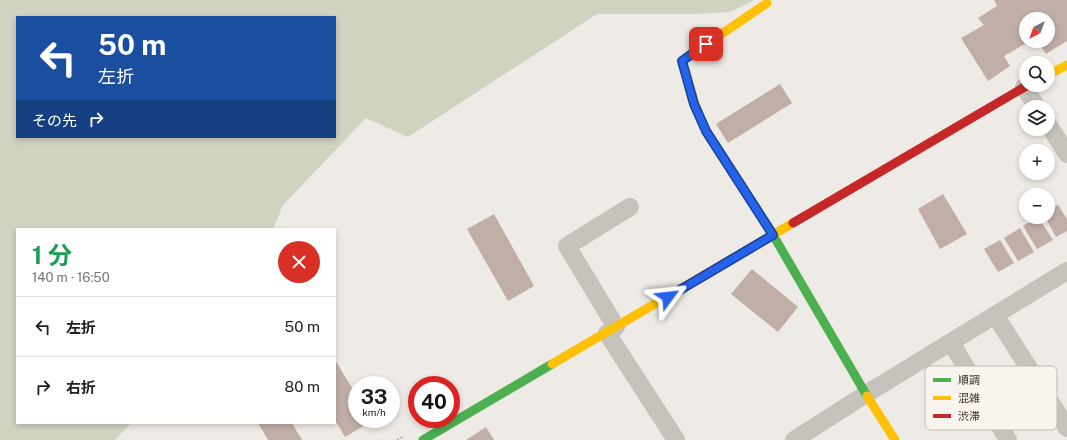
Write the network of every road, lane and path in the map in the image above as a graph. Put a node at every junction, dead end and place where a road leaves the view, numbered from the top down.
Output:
1 (767, 3) dead end
2 (1067, 65) edge
3 (1055, 71) edge
4 (1019, 90) edge
5 (1055, 135) edge
6 (1067, 154) edge
7 (630, 207) dead end
8 (773, 235) junction
9 (1067, 271) edge
10 (995, 315) junction
11 (611, 330) junction
12 (951, 342) junction
13 (965, 366) edge
14 (1027, 366) edge
15 (866, 394) junction
16 (1057, 412) edge
17 (1067, 428) edge
18 (1002, 430) edge
19 (423, 440) edge
20 (676, 440) edge
21 (794, 440) edge
22 (895, 440) edge
23 (1008, 440) edge

1 - 8 street
2 - 3 street
4 - 8 street
5 - 6 street
7 - 11 street
8 - 11 street
8 - 15 street
9 - 10 street
10 - 12 street
10 - 14 street
11 - 19 street
11 - 20 street
12 - 13 street
12 - 15 street
15 - 21 street
15 - 22 street
16 - 17 street
18 - 23 street

